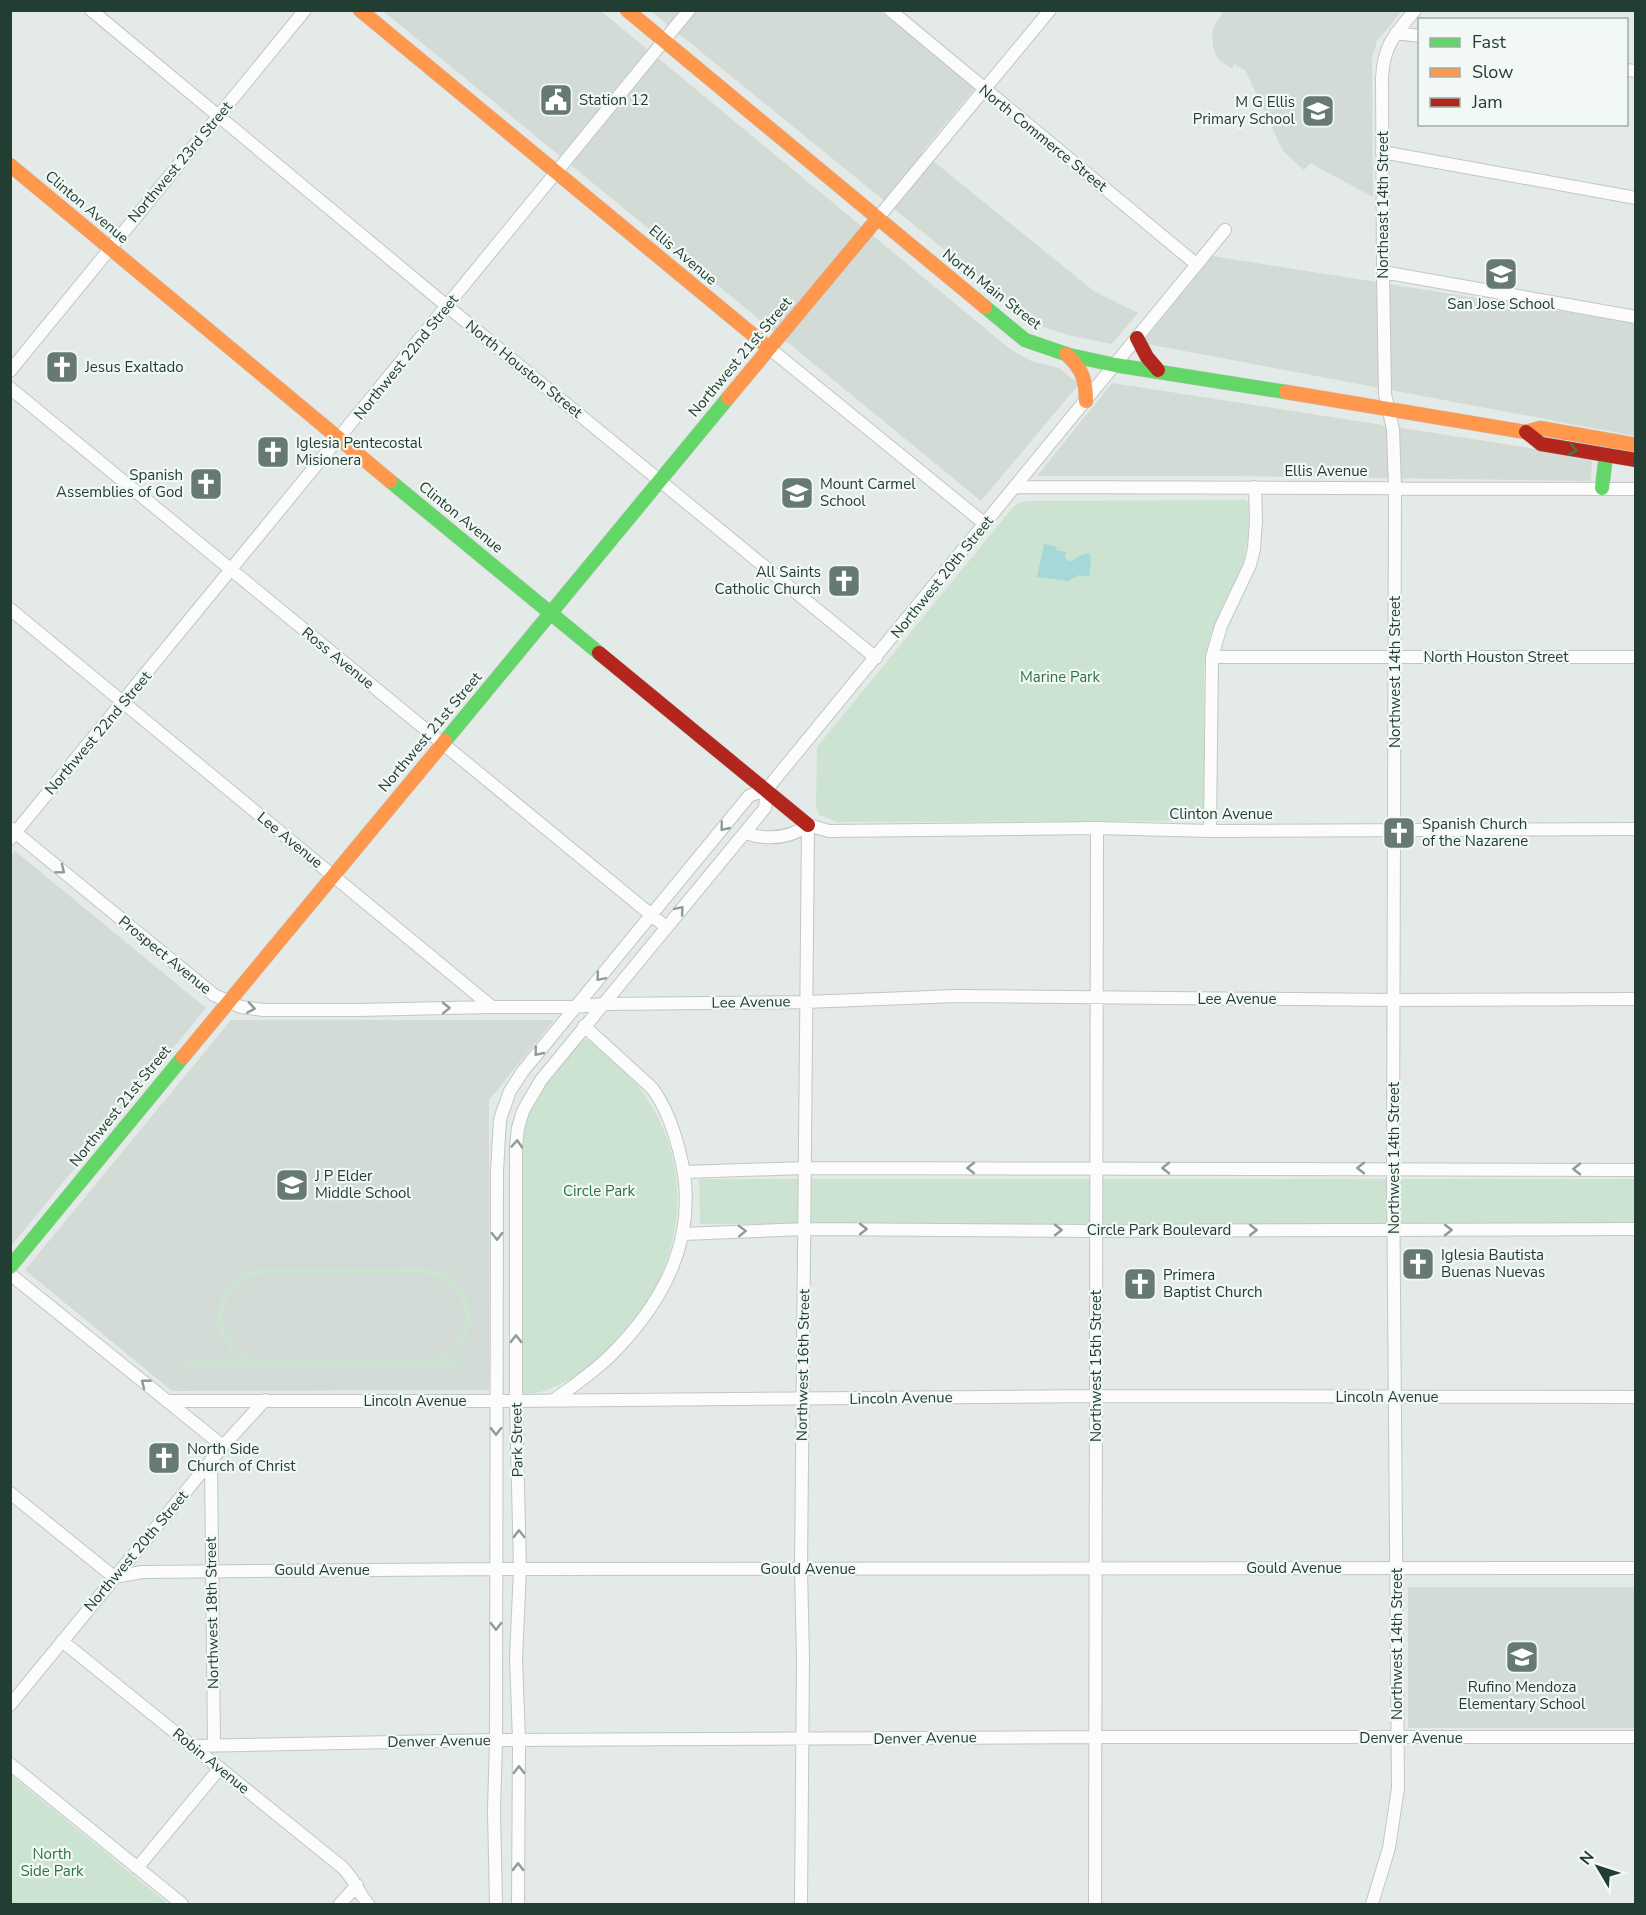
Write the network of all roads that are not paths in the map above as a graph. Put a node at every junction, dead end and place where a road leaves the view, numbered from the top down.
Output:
1 (91, 10) edge
2 (305, 10) edge
3 (360, 10) edge
4 (627, 10) edge
5 (689, 10) edge
6 (890, 10) edge
7 (1050, 10) edge
8 (1415, 10) edge
9 (1396, 33) junction
10 (1418, 36) edge
11 (665, 41) junction
12 (984, 89) junction
13 (219, 116) junction
14 (1382, 152) junction
15 (10, 165) edge
16 (557, 173) junction
17 (1635, 198) edge
18 (877, 219) junction
19 (1225, 230) dead end
20 (110, 247) junction
21 (1196, 264) junction
22 (1383, 272) junction
23 (448, 307) junction
24 (1635, 317) edge
25 (1137, 338) junction
26 (769, 348) junction
27 (1066, 354) junction
28 (1116, 364) junction
29 (1158, 370) junction
30 (10, 371) edge
31 (10, 388) edge
32 (1086, 401) junction
33 (1389, 410) junction
34 (1526, 432) junction
35 (339, 439) junction
36 (1635, 445) edge
37 (1606, 455) junction
38 (1635, 460) edge
39 (660, 480) junction
40 (1016, 487) junction
41 (1255, 487) junction
42 (1395, 487) junction
43 (1602, 488) junction
44 (1635, 489) edge
45 (985, 525) junction
46 (231, 570) junction
47 (10, 609) edge
48 (551, 612) junction
49 (1212, 657) junction
50 (1395, 657) junction
51 (1635, 657) edge
52 (876, 658) junction
53 (123, 702) junction
54 (443, 744) junction
55 (766, 789) junction
56 (808, 825) junction
57 (1097, 828) junction
58 (1394, 829) junction
59 (1635, 830) edge
60 (1210, 831) junction
61 (12, 833) edge
62 (744, 833) junction
63 (334, 876) junction
64 (651, 915) junction
65 (666, 927) junction
66 (1097, 998) junction
67 (1635, 999) edge
68 (1394, 1000) junction
69 (229, 1002) junction
70 (806, 1002) junction
71 (603, 1004) junction
72 (492, 1007) junction
73 (575, 1007) junction
74 (584, 1026) junction
75 (805, 1168) junction
76 (1097, 1168) junction
77 (1393, 1168) junction
78 (1635, 1170) edge
79 (685, 1172) junction
80 (805, 1229) junction
81 (1635, 1229) edge
82 (1394, 1230) junction
83 (1096, 1231) junction
84 (683, 1234) junction
85 (10, 1267) edge
86 (10, 1274) edge
87 (1096, 1396) junction
88 (1394, 1397) junction
89 (1635, 1397) edge
90 (265, 1400) junction
91 (553, 1400) junction
92 (803, 1400) junction
93 (167, 1401) junction
94 (496, 1401) junction
95 (516, 1401) junction
96 (223, 1446) junction
97 (211, 1460) junction
98 (10, 1492) edge
99 (1096, 1568) junction
100 (1396, 1568) junction
101 (1635, 1568) edge
102 (497, 1569) junction
103 (520, 1569) junction
104 (801, 1569) junction
105 (211, 1571) junction
106 (114, 1577) junction
107 (62, 1641) junction
108 (12, 1701) edge
109 (1096, 1737) junction
110 (1635, 1737) edge
111 (1398, 1738) junction
112 (496, 1740) junction
113 (519, 1740) junction
114 (802, 1740) junction
115 (214, 1745) junction
116 (192, 1746) junction
117 (10, 1764) edge
118 (220, 1768) junction
119 (137, 1868) junction
120 (357, 1885) junction
121 (182, 1905) edge
122 (340, 1905) edge
123 (368, 1905) edge
124 (496, 1905) edge
125 (518, 1905) edge
126 (801, 1905) edge
127 (1095, 1905) edge
128 (1372, 1905) edge

1 - 13 street, North Houston Street
2 - 13 street, Northwest 23rd Street
3 - 16 street, Ellis Avenue
4 - 11 street, North Main Street
5 - 11 street, Northwest 22nd Street
6 - 12 street, North Commerce Street
7 - 12 street
8 - 9 street, Northeast 14th Street
9 - 10 street
9 - 14 street, Northeast 14th Street
11 - 16 street, Northwest 22nd Street
11 - 18 street, North Main Street
12 - 18 street
12 - 21 street, North Commerce Street
13 - 20 street, Northwest 23rd Street
13 - 23 street, North Houston Street
14 - 17 street
14 - 22 street, Northeast 14th Street
15 - 20 street, Clinton Avenue
16 - 23 street, Northwest 22nd Street
16 - 26 street, Ellis Avenue
18 - 26 street, Northwest 21st Street
18 - 27 street, North Main Street
19 - 21 street, Northwest 20th Street
20 - 30 street, Northwest 23rd Street
20 - 35 street, Clinton Avenue
21 - 25 street, Northwest 20th Street
22 - 24 street
22 - 33 street, Northeast 14th Street
23 - 35 street, Northwest 22nd Street
23 - 39 street, North Houston Street
25 - 28 street, Northwest 20th Street
25 - 29 street
26 - 39 street, Northwest 21st Street
26 - 45 street, Ellis Avenue
27 - 28 street, North Main Street
27 - 32 street
28 - 29 street, North Main Street
28 - 32 street, Northwest 20th Street
29 - 33 street, North Main Street
31 - 46 street, Ross Avenue
32 - 40 street, Northwest 20th Street
33 - 34 street, North Main Street
33 - 42 street, Northwest 14th Street
34 - 36 street, North Main Street
34 -> 37 street, North Main Street
35 - 46 street, Northwest 22nd Street
35 - 48 street, Clinton Avenue
37 - 38 street, North Main Street
37 - 43 street
39 - 48 street, Northwest 21st Street
39 - 52 street, North Houston Street
40 - 41 street, Ellis Avenue
40 - 45 street, Northwest 20th Street
41 - 42 street, Ellis Avenue
41 - 49 street
42 - 43 street, Ellis Avenue
42 - 50 street, Northwest 14th Street
43 - 44 street, Ellis Avenue
45 - 52 street, Northwest 20th Street
46 - 53 street, Northwest 22nd Street
46 - 54 street, Ross Avenue
47 - 53 street, Lee Avenue
48 - 54 street, Northwest 21st Street
48 - 55 street, Clinton Avenue
49 - 50 street, North Houston Street
49 - 60 street
50 - 51 street, North Houston Street
50 - 58 street, Northwest 14th Street
52 - 55 street, Northwest 20th Street
53 - 61 street, Northwest 22nd Street
53 - 63 street, Lee Avenue
54 - 63 street, Northwest 21st Street
54 - 64 street, Ross Avenue
55 - 56 street, Clinton Avenue
55 - 62 street, Northwest 20th Street
55 -> 64 street, Northwest 20th Street
56 - 57 street, Clinton Avenue
56 - 62 street
56 - 70 street, Northwest 16th Street
57 - 60 street, Clinton Avenue
57 - 66 street, Northwest 15th Street
58 - 59 street, Clinton Avenue
58 - 60 street, Clinton Avenue
58 - 68 street, Northwest 14th Street
61 -> 69 street, Prospect Avenue
65 -> 62 street, Northwest 20th Street
63 - 69 street, Northwest 21st Street
63 - 72 street, Lee Avenue
64 - 65 street, Ross Avenue
64 -> 73 street, Northwest 20th Street
65 - 71 street, Northwest 20th Street
66 - 68 street, Lee Avenue
66 - 70 street, Lee Avenue
66 - 76 street, Northwest 15th Street
67 - 68 street, Lee Avenue
68 - 77 street, Northwest 14th Street
69 -> 72 street, Prospect Avenue
69 - 85 street, Northwest 21st Street
70 - 71 street, Lee Avenue
70 - 75 street, Northwest 16th Street
71 - 73 street, Lee Avenue
71 - 74 street, Park Street
72 - 73 street, Lee Avenue
73 -> 94 street, Park Street
74 - 79 street
95 -> 74 street, Park Street
76 -> 75 street
75 - 79 street
75 - 80 street, Northwest 16th Street
77 -> 76 street
76 - 83 street, Northwest 15th Street
78 -> 77 street
77 - 82 street, Northwest 14th Street
79 - 84 street
80 -> 83 street, Circle Park Boulevard
84 -> 80 street, Circle Park Boulevard
80 - 92 street, Northwest 16th Street
82 -> 81 street, Circle Park Boulevard
83 -> 82 street, Circle Park Boulevard
82 - 88 street, Northwest 14th Street
83 - 87 street, Northwest 15th Street
84 - 91 street
93 -> 86 street
87 - 88 street, Lincoln Avenue
87 - 92 street, Lincoln Avenue
87 - 99 street, Northwest 15th Street
88 - 89 street, Lincoln Avenue
88 - 100 street, Northwest 14th Street
90 - 93 street, Lincoln Avenue
90 - 94 street, Lincoln Avenue
90 - 96 street, Northwest 20th Street
91 - 92 street, Lincoln Avenue
91 - 95 street, Lincoln Avenue
92 - 104 street, Northwest 16th Street
93 - 96 street
94 - 95 street, Lincoln Avenue
94 -> 102 street, Park Street
103 -> 95 street, Park Street
96 - 97 street, Northwest 20th Street
97 - 105 street, Northwest 18th Street
97 - 106 street, Northwest 20th Street
98 - 106 street
99 - 100 street, Gould Avenue
99 - 104 street, Gould Avenue
99 - 109 street, Northwest 15th Street
100 - 101 street, Gould Avenue
100 - 111 street, Northwest 14th Street
102 - 103 street, Gould Avenue
102 - 105 street, Gould Avenue
102 -> 112 street, Park Street
103 - 104 street, Gould Avenue
103 - 113 street, Park Street
104 - 114 street, Northwest 16th Street
105 - 106 street, Gould Avenue
105 - 115 street, Northwest 18th Street
106 - 107 street, Northwest 20th Street
107 - 108 street, Northwest 20th Street
107 - 116 street, Robin Avenue
109 - 111 street, Denver Avenue
109 - 114 street, Denver Avenue
109 - 127 street, Northwest 15th Street
110 - 111 street, Denver Avenue
111 - 128 street, Northwest 14th Street
112 - 113 street, Denver Avenue
112 - 115 street, Denver Avenue
112 - 124 street, Park Street
113 - 114 street, Denver Avenue
125 -> 113 street, Park Street
114 - 126 street, Northwest 16th Street
115 - 116 street
116 - 118 street, Robin Avenue
117 - 119 street
118 - 119 street
118 - 120 street, Robin Avenue
119 - 121 street
120 - 122 street
120 - 123 street, Robin Avenue

